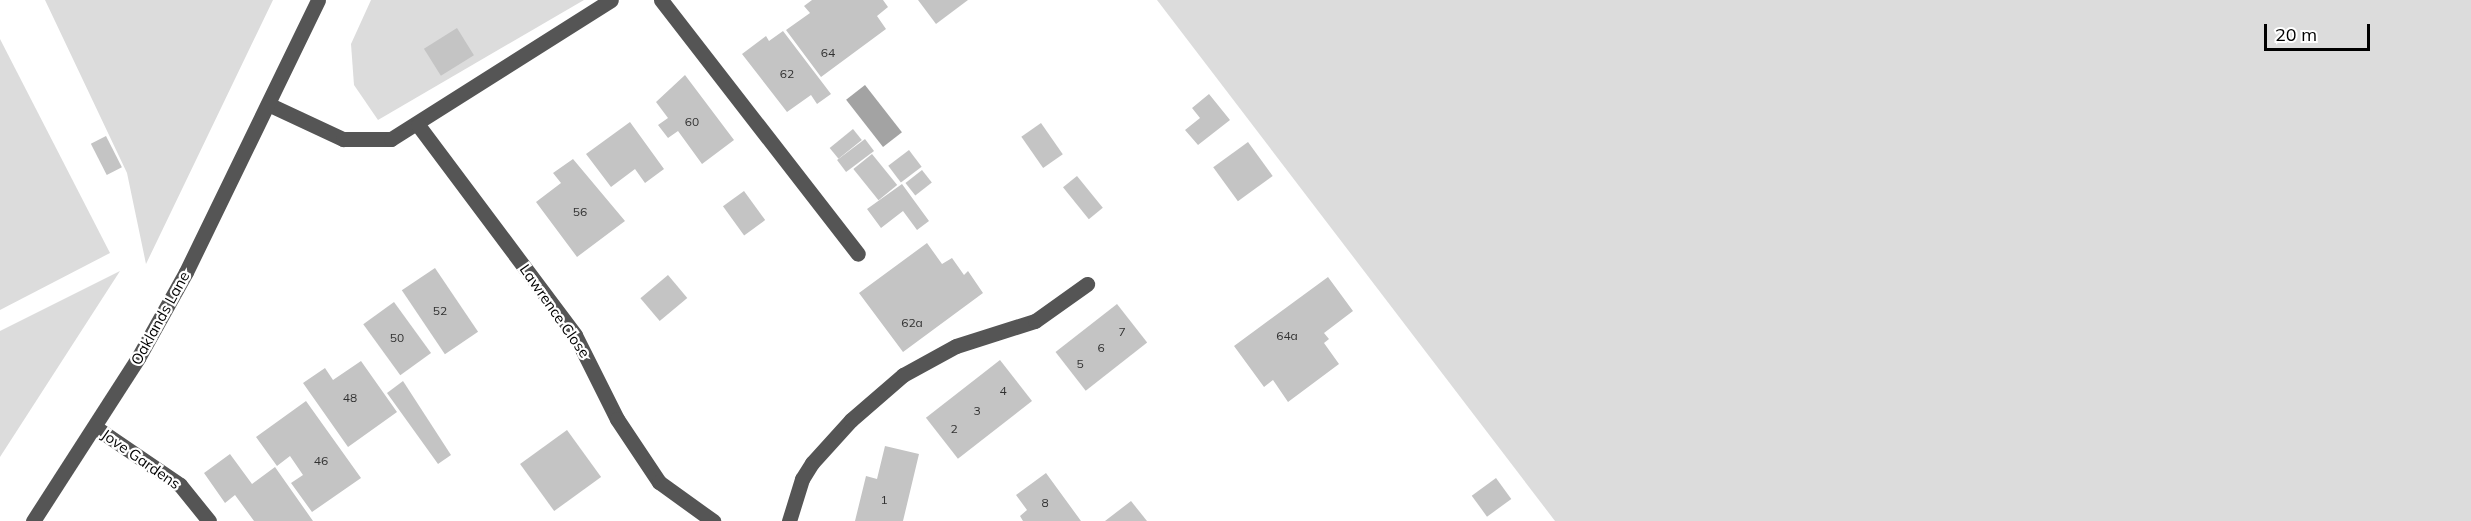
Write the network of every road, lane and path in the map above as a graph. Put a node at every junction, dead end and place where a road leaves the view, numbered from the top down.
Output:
1 (318, 0) edge
2 (611, 0) edge
3 (661, 0) edge
4 (270, 105) junction
5 (418, 125) junction
6 (858, 254) dead end
7 (1087, 284) dead end
8 (95, 427) junction
9 (33, 521) edge
10 (209, 521) edge
11 (712, 521) edge
12 (789, 521) edge

1 - 4 street, Oaklands Lane
2 - 5 street
3 - 6 street
4 - 5 street
4 - 8 street, Oaklands Lane
5 - 11 street, Lawrence Close
7 - 12 street
8 - 9 street, Oaklands Lane
8 - 10 street, Jove Gardens

